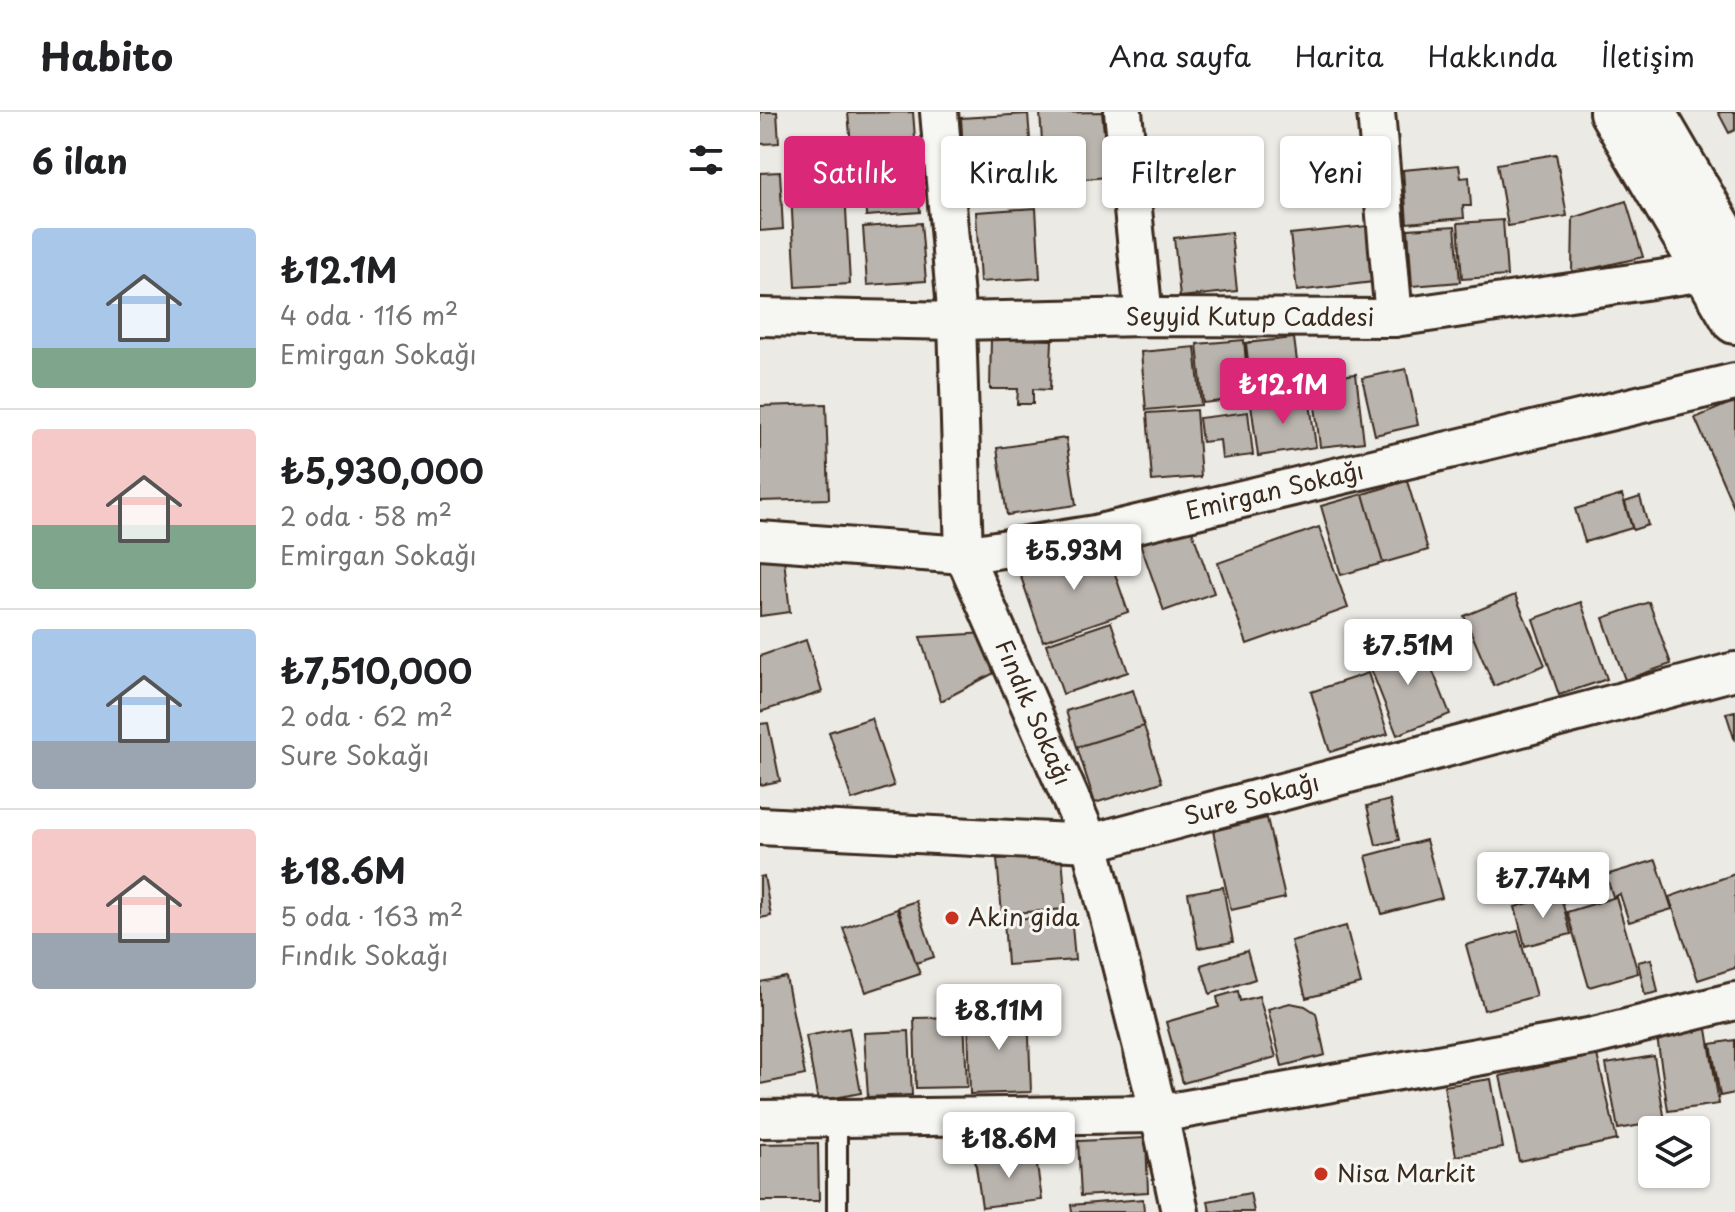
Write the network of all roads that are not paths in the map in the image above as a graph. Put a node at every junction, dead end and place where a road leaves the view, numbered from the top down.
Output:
1 (939, 112) edge
2 (1123, 112) edge
3 (1376, 112) edge
4 (1612, 112) edge
5 (1652, 112) edge
6 (1725, 262) edge
7 (760, 317) edge
8 (1144, 317) junction
9 (1394, 318) junction
10 (957, 321) junction
11 (1735, 321) edge
12 (1735, 382) edge
13 (760, 540) edge
14 (964, 555) junction
15 (1735, 671) edge
16 (760, 826) edge
17 (1090, 843) junction
18 (1735, 1001) edge
19 (1159, 1114) junction
20 (760, 1119) edge
21 (837, 1119) junction
22 (837, 1212) edge
23 (1180, 1212) edge

1 - 10 street, Fındık Sokağı
2 - 8 street
3 - 9 street
4 - 6 main road
5 - 6 main road
6 - 9 street, Seyyid Kutup Caddesi
6 - 11 main road
7 - 10 street, Seyyid Kutup Caddesi
8 - 9 street, Seyyid Kutup Caddesi
8 - 10 street, Seyyid Kutup Caddesi
10 - 14 street, Fındık Sokağı
12 - 14 street, Emirgan Sokağı
13 - 14 street, Emirgan Sokağı
14 - 17 street, Fındık Sokağı
15 - 17 street, Sure Sokağı
16 - 17 street, Sure Sokağı
17 - 19 street, Fındık Sokağı
18 - 19 street
19 - 21 street
19 - 23 street, Fındık Sokağı
20 - 21 street
21 - 22 lane

